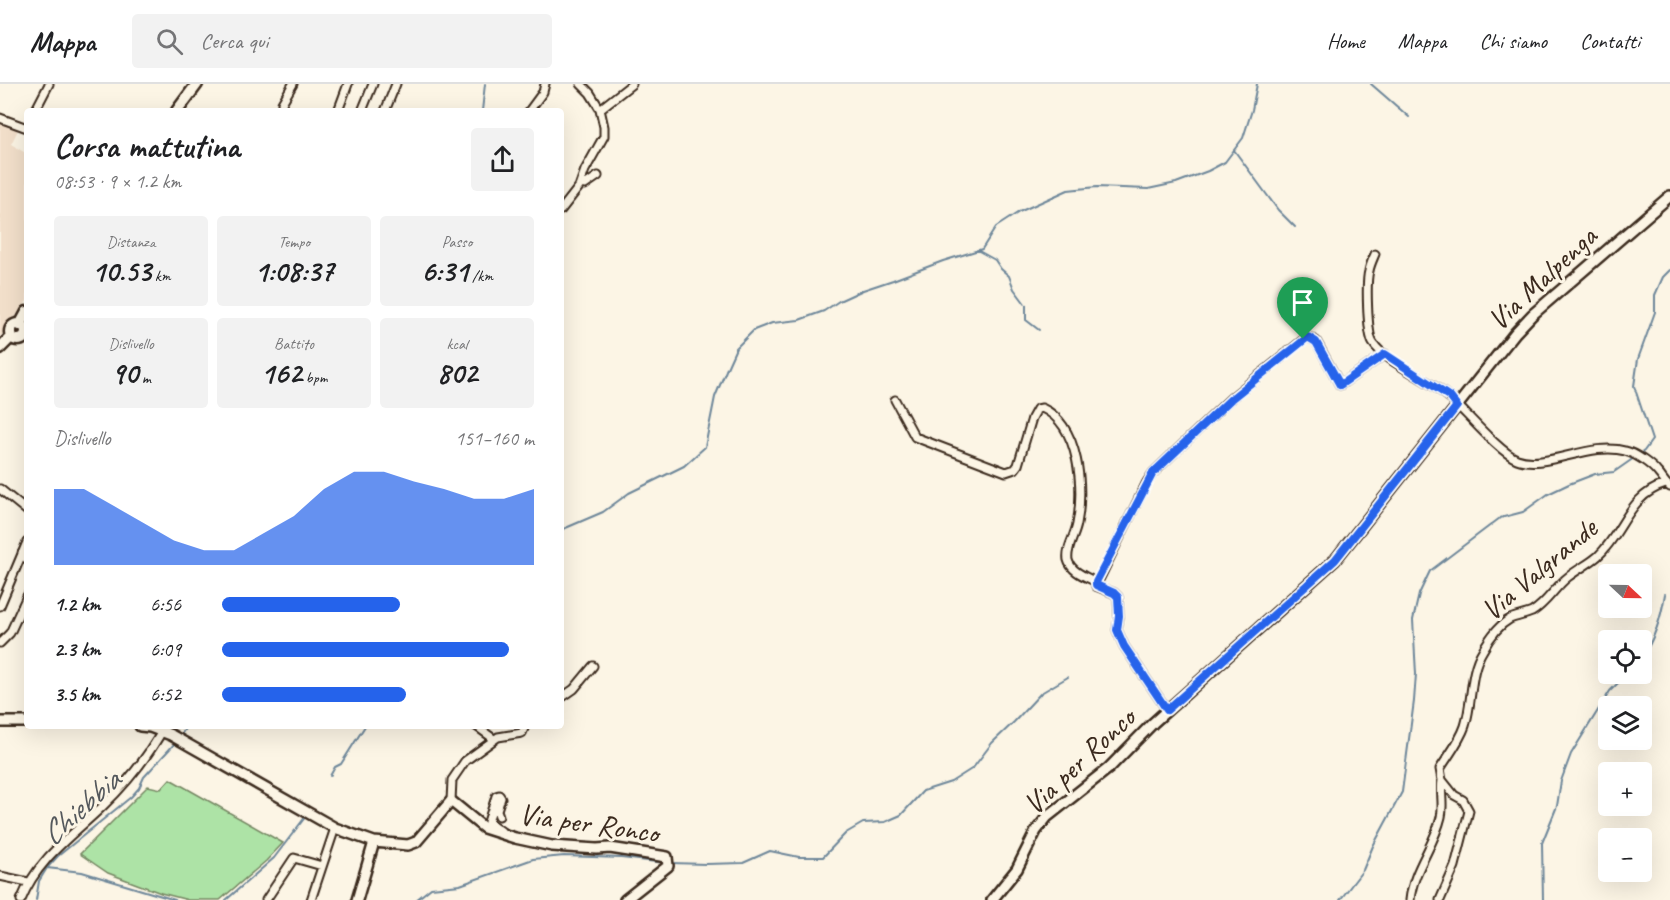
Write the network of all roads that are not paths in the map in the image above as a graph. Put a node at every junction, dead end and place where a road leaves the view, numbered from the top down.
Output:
1 (50, 84) edge
2 (197, 84) edge
3 (293, 84) edge
4 (348, 84) edge
5 (373, 84) edge
6 (396, 84) edge
7 (545, 84) edge
8 (581, 84) edge
9 (632, 84) edge
10 (37, 108) edge
11 (179, 108) edge
12 (283, 108) edge
13 (339, 108) edge
14 (363, 108) edge
15 (386, 108) edge
16 (531, 108) edge
17 (600, 109) junction
18 (0, 118) edge
19 (24, 127) edge
20 (598, 176) dead end
21 (581, 184) junction
22 (1670, 196) edge
23 (564, 206) edge
24 (1375, 254) dead end
25 (24, 318) edge
26 (20, 325) junction
27 (24, 328) edge
28 (12, 336) junction
29 (24, 338) edge
30 (0, 348) edge
31 (1385, 354) junction
32 (895, 400) dead end
33 (1457, 406) junction
34 (1668, 485) edge
35 (0, 489) edge
36 (24, 509) edge
37 (24, 549) edge
38 (22, 553) junction
39 (24, 556) edge
40 (1096, 582) junction
41 (4, 585) edge
42 (24, 603) edge
43 (0, 606) edge
44 (0, 643) edge
45 (593, 666) dead end
46 (564, 696) edge
47 (1167, 710) junction
48 (0, 722) edge
49 (24, 722) edge
50 (480, 729) edge
51 (524, 729) edge
52 (166, 731) edge
53 (494, 739) junction
54 (1442, 780) junction
55 (452, 801) junction
56 (499, 816) dead end
57 (335, 828) junction
58 (515, 838) junction
59 (374, 842) junction
60 (322, 866) junction
61 (0, 876) edge
62 (28, 882) junction
63 (21, 900) edge
64 (267, 900) edge
65 (311, 900) edge
66 (357, 900) edge
67 (625, 900) edge
68 (992, 900) edge
69 (1410, 900) edge
70 (1440, 900) edge

1 - 10 street
2 - 11 main road
3 - 12 street
4 - 13 street
5 - 14 street
6 - 15 street
7 - 16 street
8 - 17 street
9 - 17 street
17 - 21 street
18 - 19 street
20 - 21 street
21 - 23 street
22 - 33 street, Via Malpenga
24 - 31 street
25 - 26 main road
26 - 27 main road
26 - 28 main road
28 - 29 main road
28 - 30 main road
31 - 33 street
31 - 40 street
32 - 40 street
33 - 34 street
33 - 47 street, Via per Ronco
34 - 54 street, Via Valgrande
35 - 36 street
37 - 38 street
38 - 39 street
38 - 41 street
40 - 47 street
41 - 43 street
42 - 44 street
45 - 46 street
47 - 68 street, Via per Ronco
48 - 49 street
50 - 53 street
51 - 53 street
52 - 57 street
52 - 62 street
53 - 55 street
54 - 69 street, Via Valgrande
54 - 70 street
55 - 58 street, Via per Ronco
55 - 59 street
56 - 58 street
57 - 59 street
57 - 60 street
58 - 67 street, Via per Ronco
59 - 66 street
60 - 64 street
60 - 65 street
61 - 62 street
62 - 63 street

